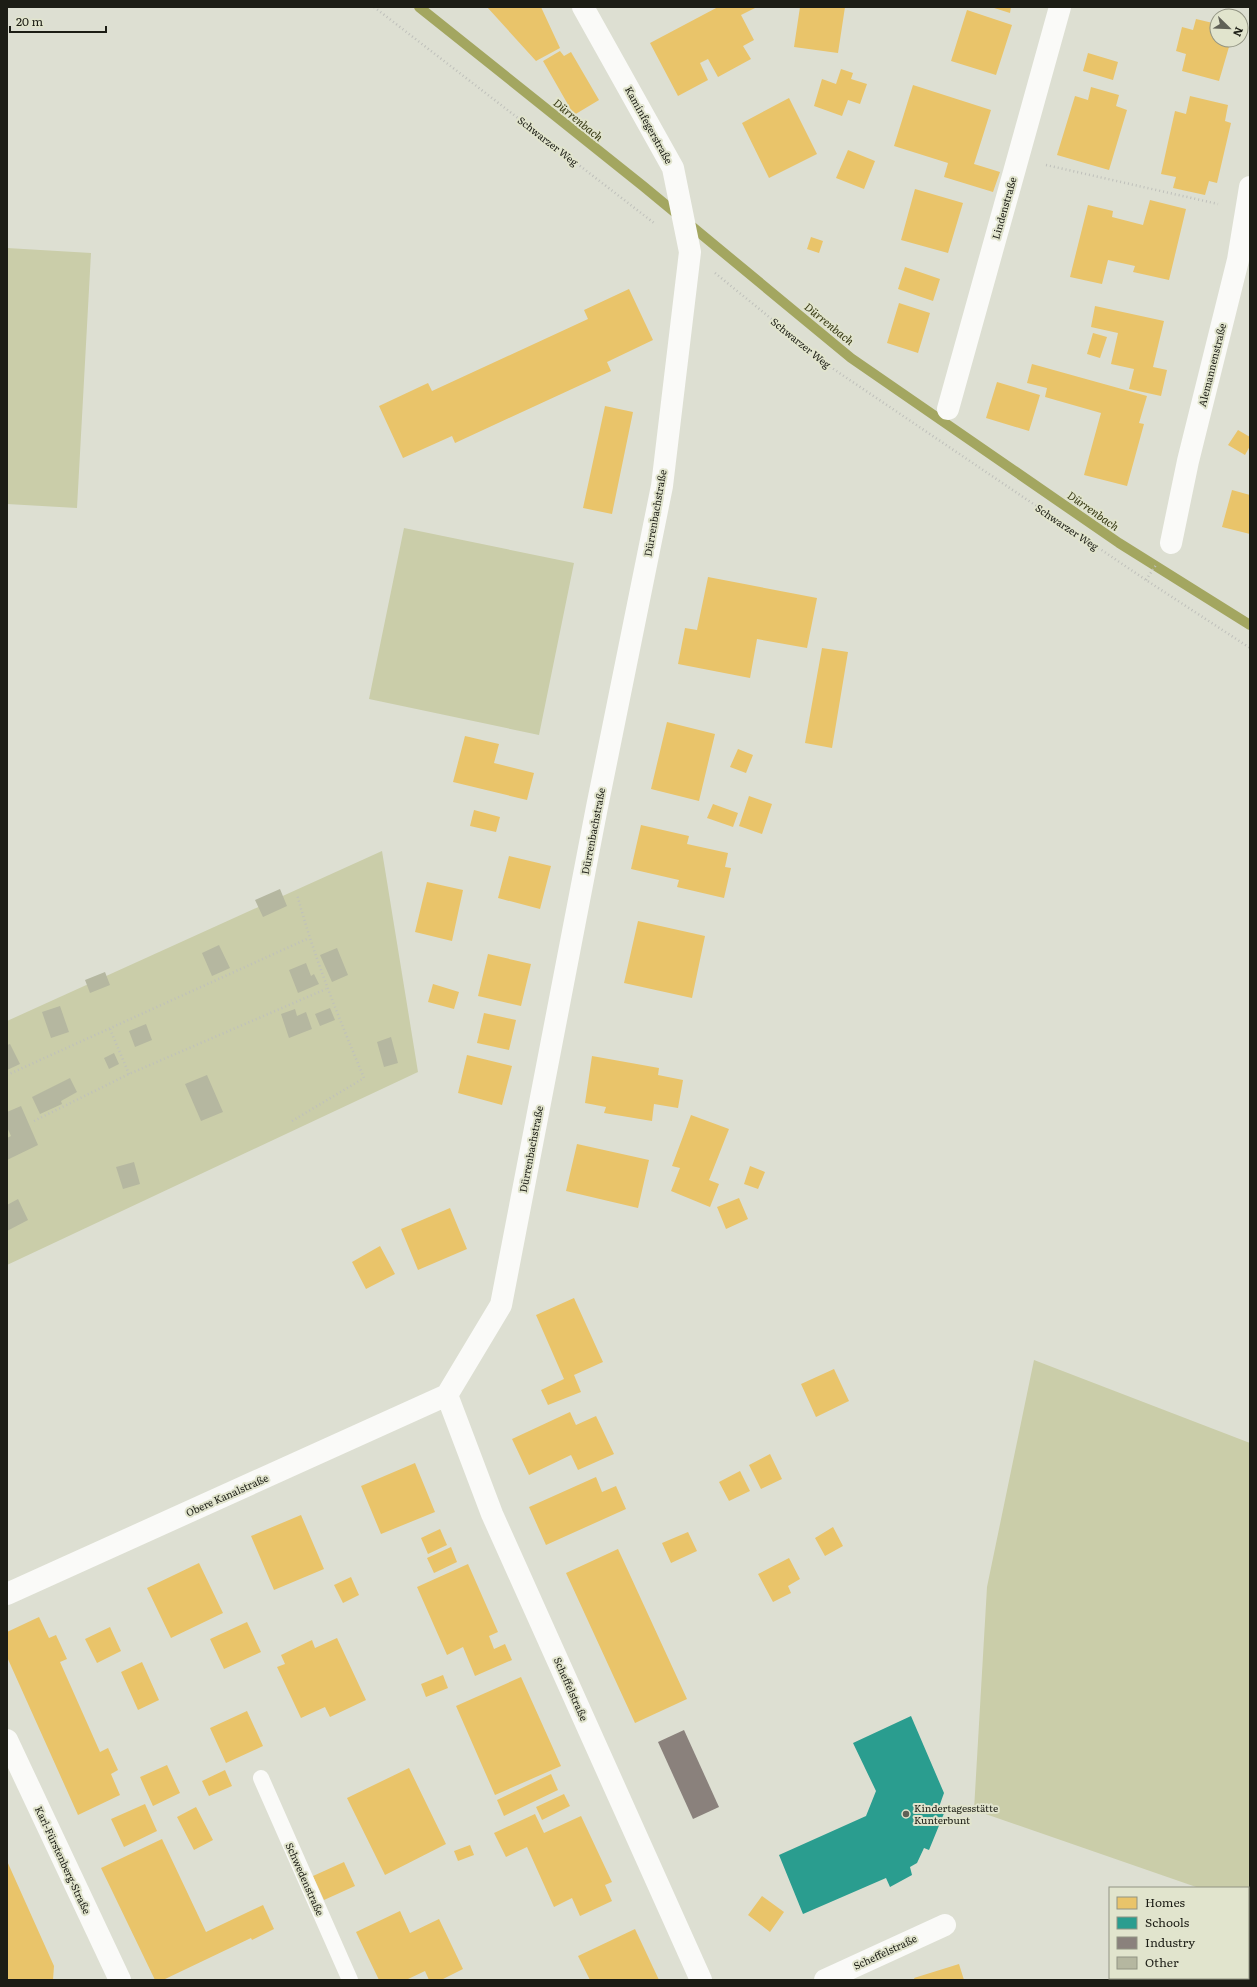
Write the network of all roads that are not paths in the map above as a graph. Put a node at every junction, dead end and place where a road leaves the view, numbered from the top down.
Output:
1 (583, 7) edge
2 (1060, 7) edge
3 (1250, 187) edge
4 (690, 252) joint
5 (1244, 264) edge
6 (948, 409) dead end
7 (1171, 543) dead end
8 (447, 1395) junction
9 (7, 1594) edge
10 (7, 1740) edge
11 (261, 1778) dead end
12 (945, 1925) dead end
13 (120, 1980) edge
14 (350, 1980) edge
15 (701, 1980) edge
16 (825, 1980) edge

1 - 4 street, Kaminfegerstraße
2 - 6 street, Lindenstraße
3 - 5 street, Alemannenstraße
4 - 8 street, Dürrenbachstraße
5 - 7 street, Alemannenstraße
8 - 9 street, Obere Kanalstraße
8 - 15 street, Scheffelstraße
10 - 13 street, Karl-Fürstenberg-Straße
11 - 14 lane, Schwedenstraße
12 - 16 street, Scheffelstraße

